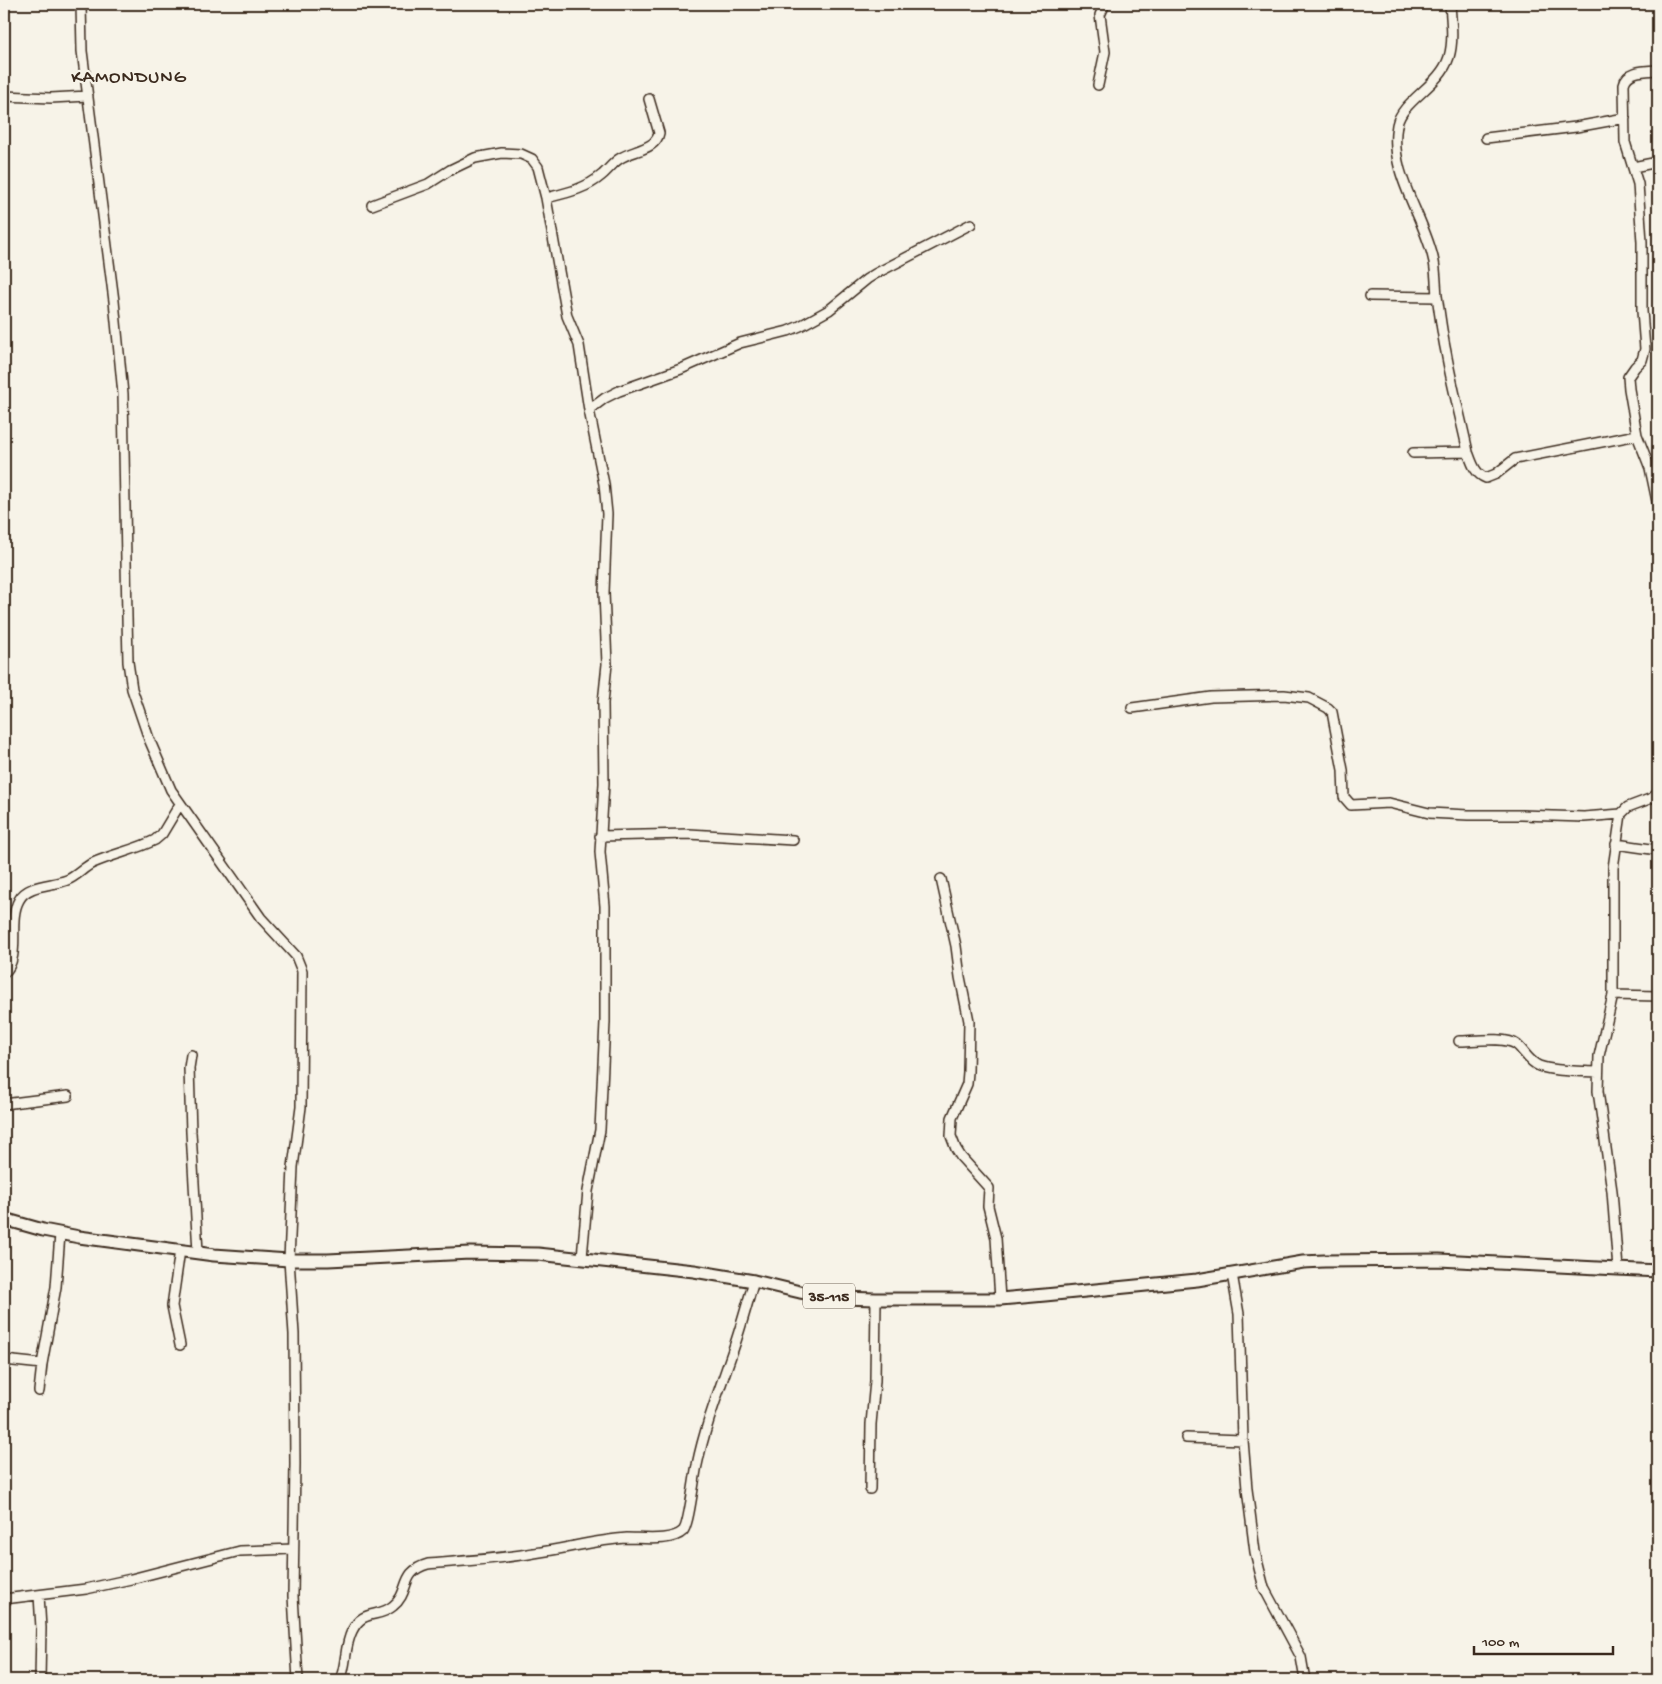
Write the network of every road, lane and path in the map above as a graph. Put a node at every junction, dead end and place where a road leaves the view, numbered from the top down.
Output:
1 (81, 4) edge
2 (1105, 4) edge
3 (1450, 4) edge
4 (1658, 70) edge
5 (1098, 84) dead end
6 (4, 96) edge
7 (88, 96) junction
8 (648, 99) dead end
9 (1625, 118) junction
10 (1486, 138) dead end
11 (1658, 162) edge
12 (1633, 167) junction
13 (546, 198) junction
14 (372, 205) dead end
15 (971, 224) dead end
16 (1370, 296) dead end
17 (1438, 297) junction
18 (589, 410) junction
19 (1637, 435) junction
20 (1468, 452) junction
21 (1413, 453) dead end
22 (1658, 506) edge
23 (1132, 708) dead end
24 (1658, 793) edge
25 (180, 804) junction
26 (1621, 814) junction
27 (600, 836) junction
28 (793, 840) dead end
29 (1616, 844) junction
30 (1658, 850) edge
31 (941, 879) dead end
32 (4, 973) edge
33 (1613, 995) junction
34 (1658, 996) edge
35 (1459, 1041) dead end
36 (191, 1055) dead end
37 (1598, 1072) junction
38 (68, 1096) dead end
39 (4, 1104) edge
40 (4, 1219) edge
41 (60, 1234) junction
42 (180, 1250) junction
43 (198, 1252) junction
44 (582, 1258) junction
45 (289, 1260) junction
46 (1618, 1269) junction
47 (1658, 1271) edge
48 (1232, 1274) junction
49 (754, 1281) junction
50 (876, 1299) junction
51 (1000, 1299) junction
52 (180, 1344) dead end
53 (4, 1360) edge
54 (42, 1364) junction
55 (39, 1391) dead end
56 (1186, 1438) dead end
57 (1242, 1440) junction
58 (870, 1489) dead end
59 (294, 1549) junction
60 (39, 1595) junction
61 (4, 1599) edge
62 (40, 1680) edge
63 (298, 1680) edge
64 (340, 1680) edge
65 (1305, 1680) edge

1 - 7 street
2 - 5 street
3 - 17 street
4 - 9 street
6 - 7 street
7 - 25 street
8 - 13 street
9 - 10 street
9 - 12 street
11 - 12 street
12 - 19 street
13 - 14 street
13 - 18 street
15 - 18 street
16 - 17 street
17 - 20 street
18 - 27 street
19 - 20 street
19 - 22 street
20 - 21 street
23 - 26 street
24 - 26 street
25 - 32 street
25 - 45 street
26 - 29 street
27 - 28 street
27 - 44 street
29 - 30 street
29 - 33 street
31 - 51 street
33 - 34 street
33 - 37 street
35 - 37 street
36 - 43 street
37 - 46 street
38 - 39 street
40 - 41 main road, 35-115
41 - 42 main road, 35-115
41 - 54 street
42 - 43 main road, 35-115
42 - 52 street
43 - 45 main road, 35-115
44 - 45 main road, 35-115
44 - 49 main road, 35-115
45 - 59 street
46 - 47 main road, 35-115
46 - 48 main road, 35-115
48 - 51 main road, 35-115
48 - 57 street
49 - 50 main road, 35-115
49 - 64 street
50 - 51 main road, 35-115
50 - 58 street
53 - 54 street
54 - 55 street
56 - 57 street
57 - 65 street
59 - 60 street
59 - 63 street
60 - 61 street
60 - 62 street

